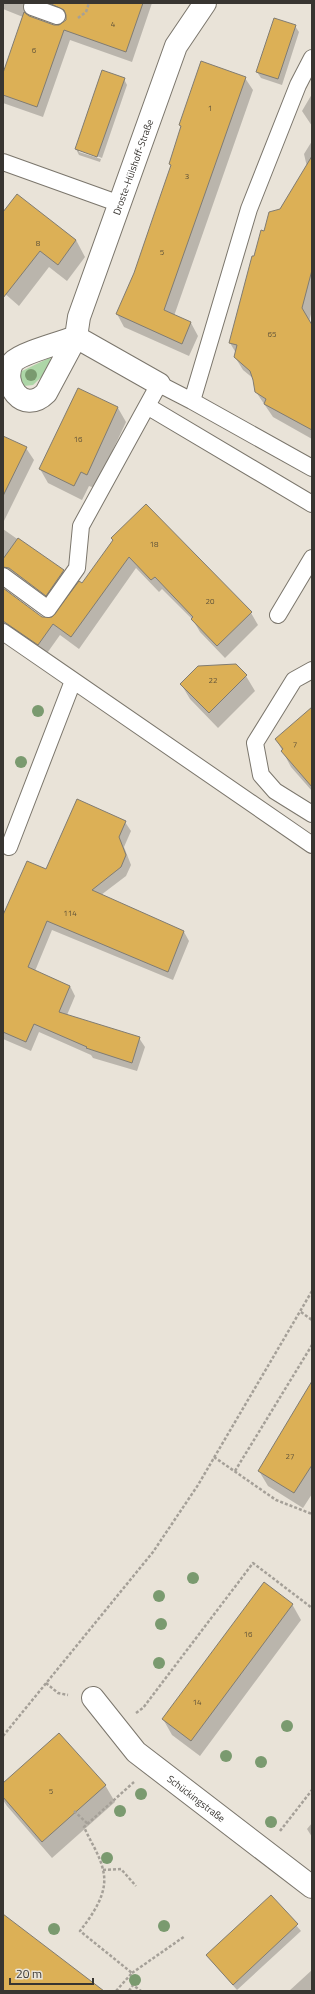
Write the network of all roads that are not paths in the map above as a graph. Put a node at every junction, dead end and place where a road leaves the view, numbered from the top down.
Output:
1 (33, 3) edge
2 (205, 3) edge
3 (57, 16) dead end
4 (312, 58) edge
5 (3, 162) edge
6 (120, 204) junction
7 (159, 384) junction
8 (192, 400) junction
9 (147, 406) junction
10 (312, 468) edge
11 (312, 504) edge
12 (312, 558) edge
13 (3, 576) edge
14 (278, 616) dead end
15 (3, 632) edge
16 (312, 670) edge
17 (73, 681) junction
18 (312, 814) edge
19 (312, 845) edge
20 (9, 847) dead end
21 (93, 1698) dead end
22 (312, 1886) edge

1 - 3 lane
2 - 6 street, Droste-Hülshoff-Straße
4 - 8 lane
5 - 6 lane
6 - 7 street, Droste-Hülshoff-Straße
7 - 8 lane
7 - 9 lane
8 - 10 lane
9 - 11 lane
9 - 13 lane
12 - 14 lane
15 - 17 lane
16 - 18 lane
17 - 19 lane
17 - 20 lane
21 - 22 street, Schückingstraße

